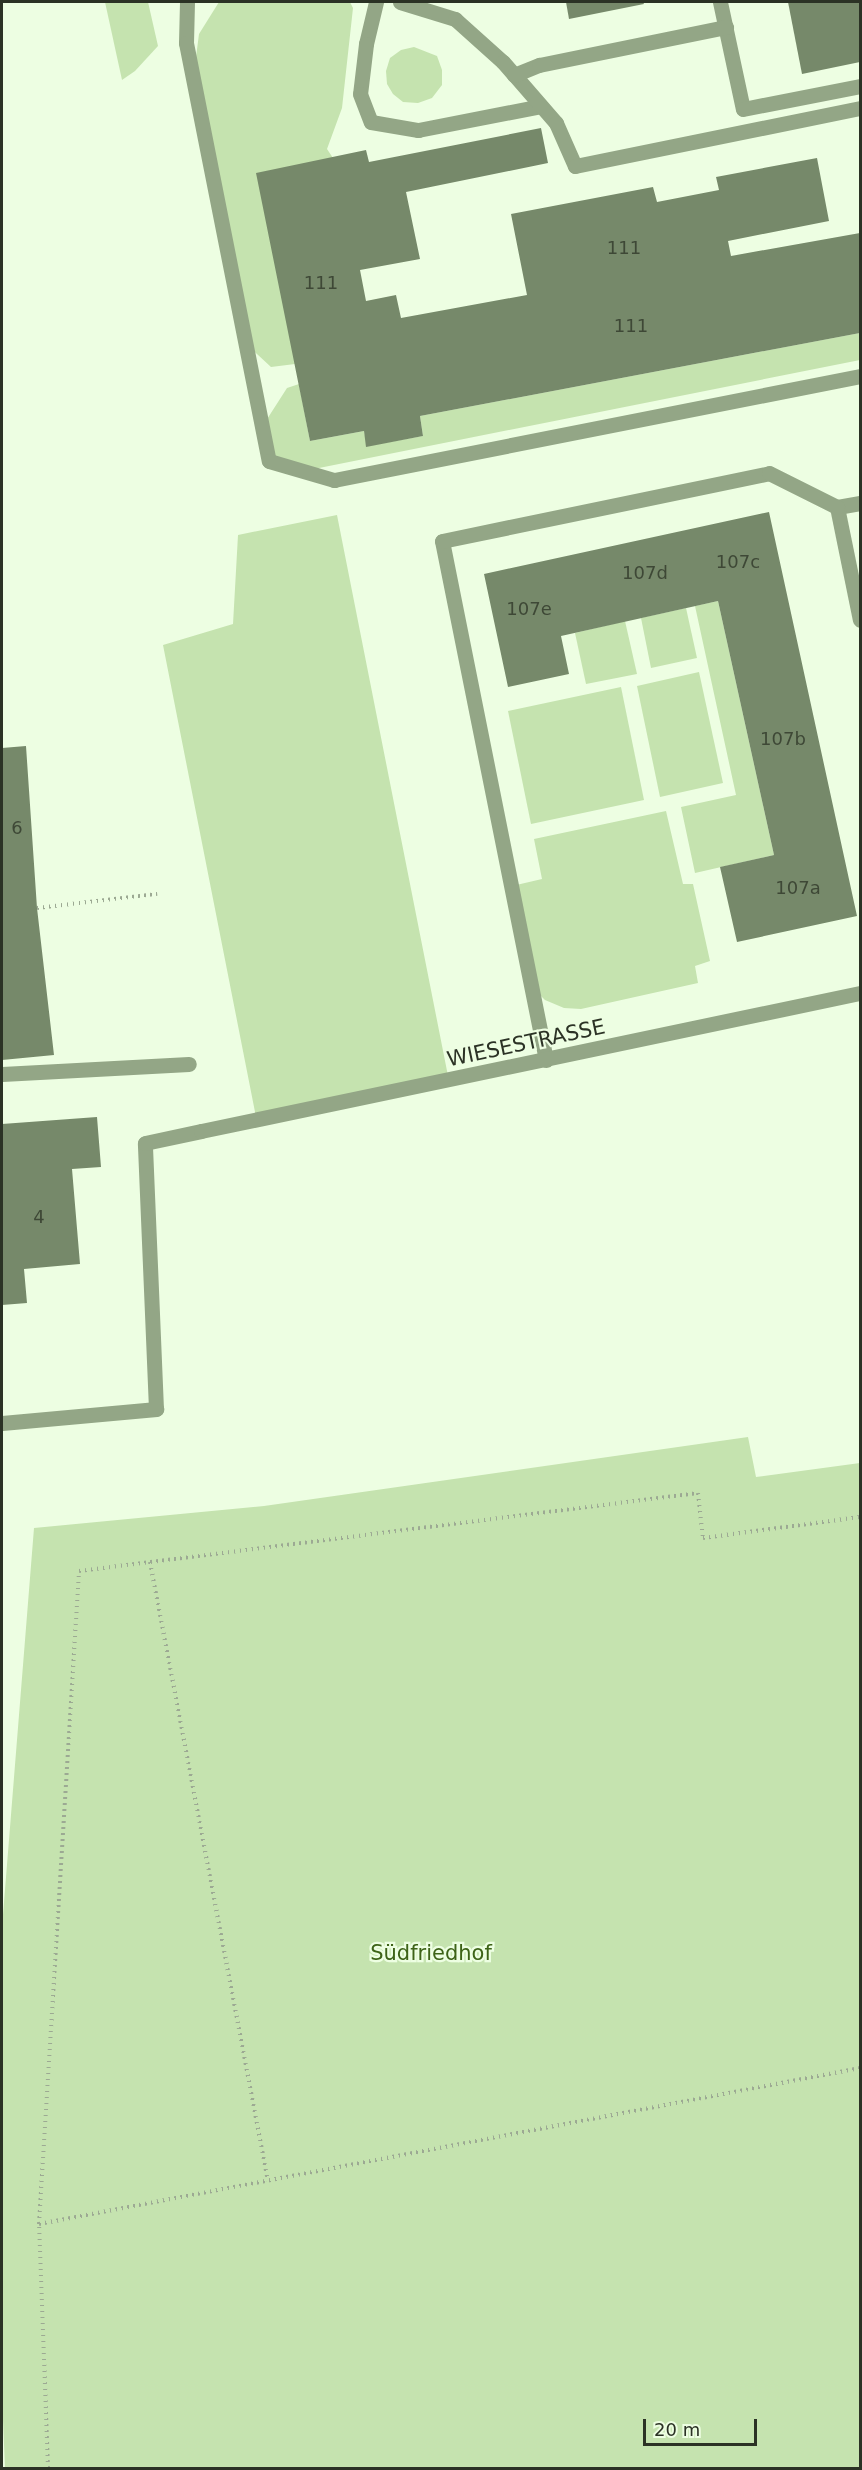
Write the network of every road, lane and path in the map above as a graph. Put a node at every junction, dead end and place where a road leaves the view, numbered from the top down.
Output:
1 (188, 2) edge
2 (376, 2) edge
3 (400, 2) edge
4 (720, 2) edge
5 (726, 27) junction
6 (514, 75) junction
7 (861, 86) edge
8 (541, 106) junction
9 (861, 108) edge
10 (861, 376) edge
11 (861, 503) edge
12 (837, 507) junction
13 (861, 620) edge
14 (157, 894) dead end
15 (37, 908) dead end
16 (861, 993) edge
17 (546, 1060) junction
18 (189, 1064) dead end
19 (2, 1074) edge
20 (2, 1423) edge
21 (861, 1516) edge
22 (150, 1562) junction
23 (861, 2068) edge
24 (268, 2181) junction
25 (39, 2224) junction
26 (48, 2469) edge

1 - 10 street
2 - 8 street
3 - 6 street
4 - 5 street
5 - 6 street
5 - 7 street
6 - 8 street
8 - 9 street
11 - 12 street
12 - 13 street
12 - 17 street
14 - 15 path
16 - 17 street, WIESESTRASSE
17 - 20 street, WIESESTRASSE
18 - 19 street
21 - 22 path
22 - 24 path
22 - 25 path
23 - 24 path
24 - 25 path
25 - 26 path

